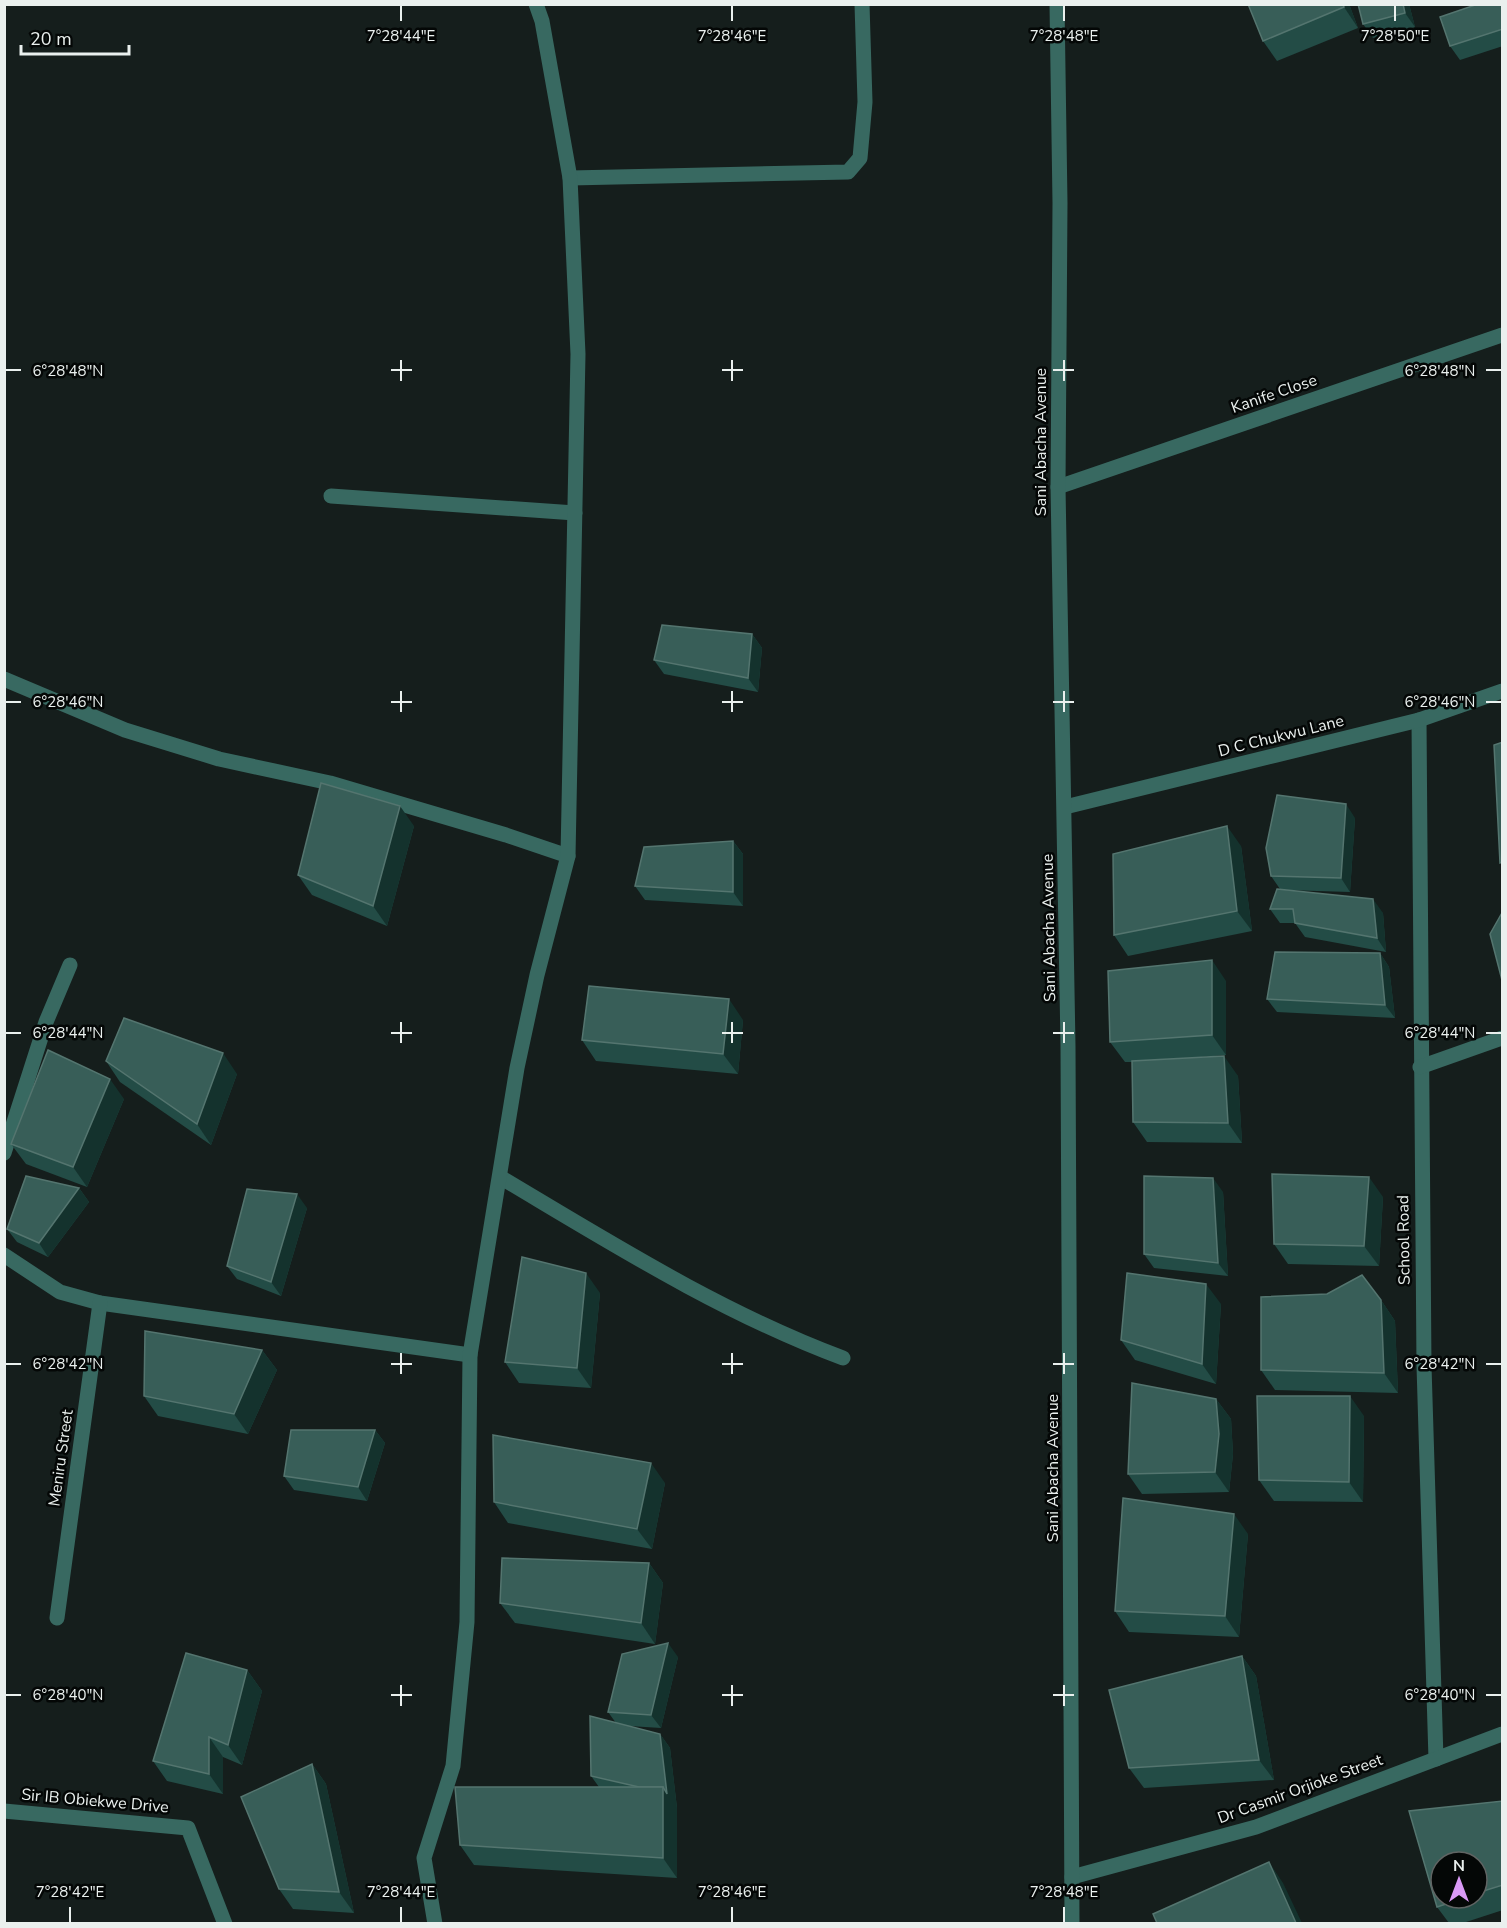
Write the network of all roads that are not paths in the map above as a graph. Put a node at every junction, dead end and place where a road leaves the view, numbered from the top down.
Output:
1 (536, 4) edge
2 (862, 4) edge
3 (1057, 4) edge
4 (570, 178) junction
5 (1503, 335) edge
6 (1058, 487) junction
7 (331, 496) dead end
8 (575, 513) junction
9 (4, 679) edge
10 (1503, 691) edge
11 (1419, 720) junction
12 (1065, 807) junction
13 (568, 856) junction
14 (70, 965) dead end
15 (1503, 1038) edge
16 (1420, 1067) junction
17 (4, 1154) edge
18 (500, 1178) junction
19 (4, 1255) edge
20 (99, 1303) junction
21 (470, 1355) junction
22 (843, 1358) dead end
23 (57, 1618) dead end
24 (1503, 1734) edge
25 (1436, 1759) junction
26 (4, 1811) edge
27 (1072, 1877) junction
28 (225, 1923) edge
29 (435, 1923) edge
30 (1072, 1923) edge

1 - 4 street
2 - 4 street
3 - 6 street, Sani Abacha Avenue
4 - 8 street
5 - 6 street, Kanife Close
6 - 12 street, Sani Abacha Avenue
7 - 8 street
8 - 13 street
9 - 13 street
10 - 11 street, D C Chukwu Lane
11 - 12 street, D C Chukwu Lane
11 - 16 street, School Road
12 - 27 street, Sani Abacha Avenue
13 - 18 street
14 - 17 street
15 - 16 street
16 - 25 street, School Road
18 - 21 street
18 - 22 street
19 - 20 street
20 - 21 street
20 - 23 street, Meniru Street
21 - 29 street
24 - 25 street, Dr Casmir Orjioke Street
25 - 27 street, Dr Casmir Orjioke Street
26 - 28 street, Sir IB Obiekwe Drive
27 - 30 street, Sani Abacha Avenue

